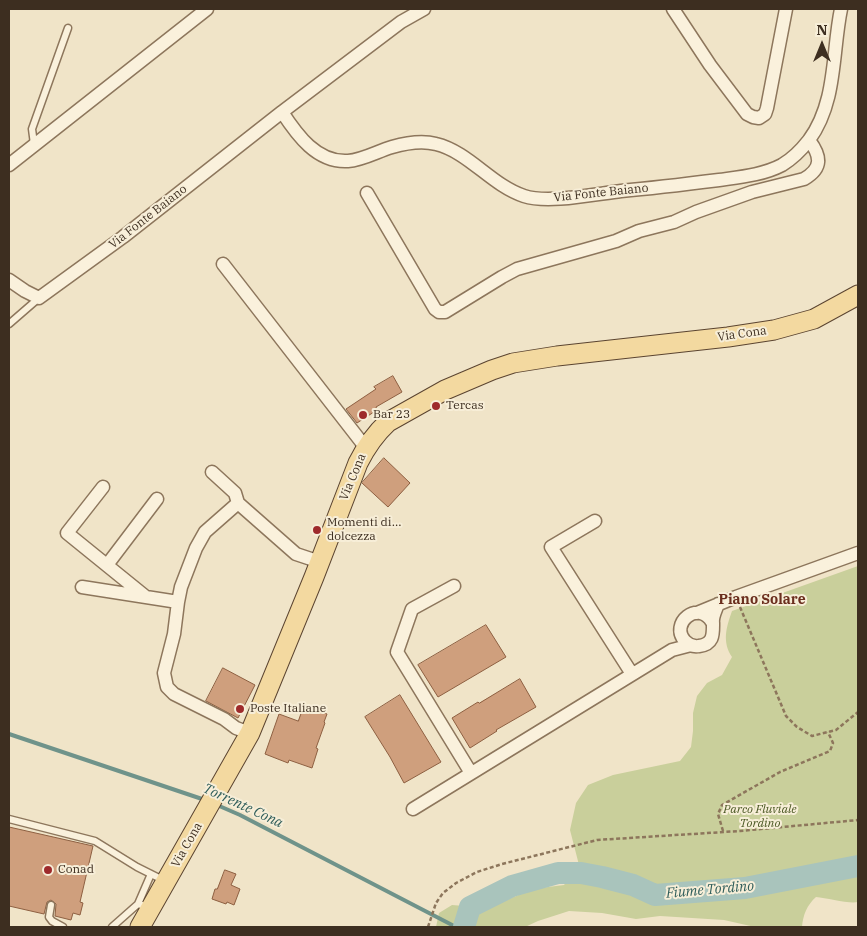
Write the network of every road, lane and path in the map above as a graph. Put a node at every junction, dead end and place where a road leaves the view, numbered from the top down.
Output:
1 (207, 9) edge
2 (424, 9) edge
3 (673, 9) edge
4 (786, 9) edge
5 (841, 9) edge
6 (68, 28) dead end
7 (282, 112) junction
8 (809, 140) junction
9 (34, 144) junction
10 (9, 165) edge
11 (367, 193) dead end
12 (223, 264) dead end
13 (9, 280) edge
14 (858, 296) edge
15 (39, 298) junction
16 (9, 324) edge
17 (366, 448) junction
18 (212, 472) dead end
19 (103, 487) dead end
20 (156, 500) dead end
21 (238, 503) junction
22 (595, 520) dead end
23 (858, 553) edge
24 (320, 562) junction
25 (106, 565) junction
26 (454, 586) dead end
27 (82, 587) dead end
28 (146, 597) junction
29 (736, 597) junction
30 (178, 602) junction
31 (718, 604) junction
32 (698, 613) junction
33 (712, 622) junction
34 (686, 640) junction
35 (632, 674) junction
36 (858, 712) edge
37 (828, 732) junction
38 (248, 738) junction
39 (471, 773) junction
40 (413, 809) dead end
41 (9, 819) edge
42 (858, 820) edge
43 (723, 831) junction
44 (164, 874) junction
45 (51, 905) dead end
46 (144, 906) junction
47 (64, 927) edge
48 (112, 927) edge
49 (140, 927) edge
50 (428, 927) edge

1 - 9 street
2 - 7 street, Via Fonte Baiano
3 - 4 street
5 - 8 street, Via Fonte Baiano
6 - 9 lane
7 - 8 street, Via Fonte Baiano
7 - 15 street, Via Fonte Baiano
8 - 11 street
9 - 10 street
12 - 17 street
13 - 15 street
14 - 17 main road, Via Cona
15 - 16 lane
17 - 24 main road, Via Cona
18 - 21 street
19 - 25 street
20 - 25 street
21 - 24 street
21 - 30 street
22 - 35 street
23 - 29 street
24 - 38 main road, Via Cona
25 - 28 street
26 - 39 street
27 - 28 street
28 - 30 street
29 - 31 street
29 - 37 path
30 - 38 street
31 - 32 street
31 - 33 street
32 - 33 street
32 - 34 street
33 - 34 street
34 - 35 street
35 - 39 street
36 - 37 path
37 - 43 path
38 - 44 main road, Via Cona
39 - 40 street
41 - 44 lane
42 - 43 path
43 - 50 path
44 - 46 main road, Via Cona
45 - 47 lane
46 - 48 lane
46 - 49 main road, Via Cona

